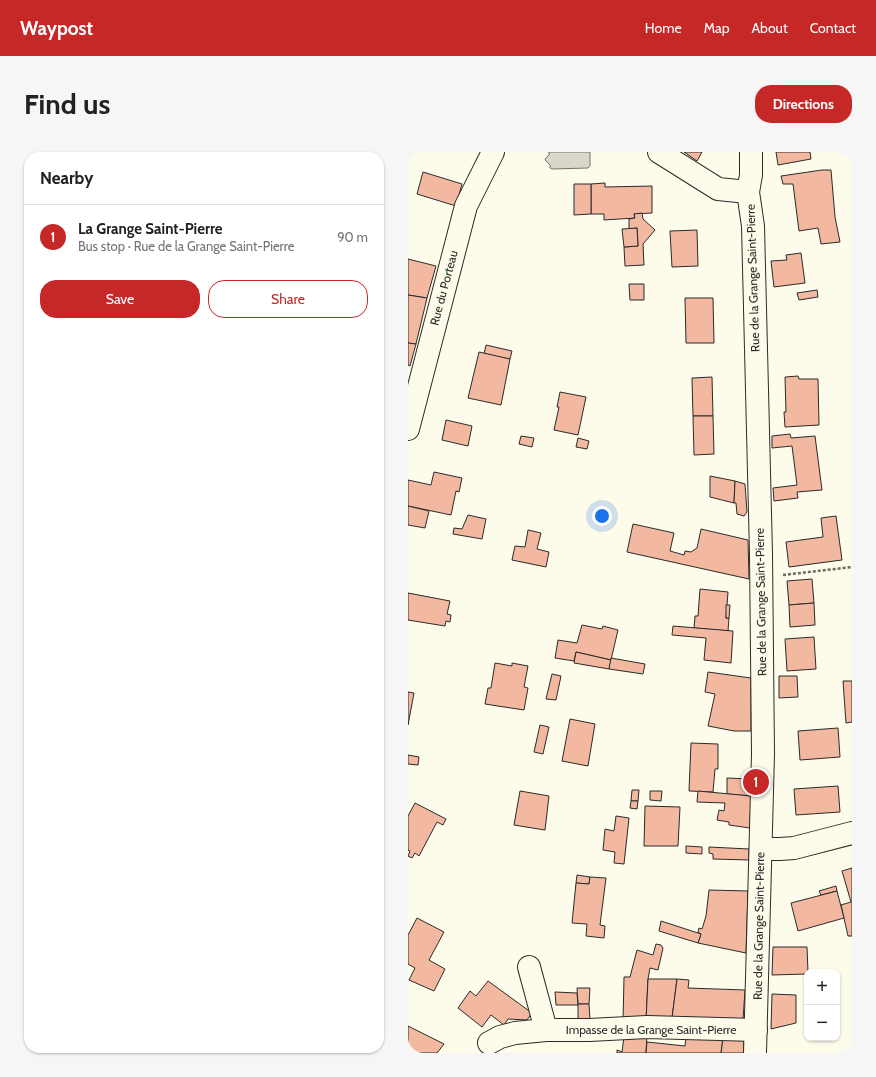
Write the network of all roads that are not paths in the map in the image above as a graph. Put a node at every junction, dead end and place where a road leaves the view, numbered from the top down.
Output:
1 (493, 152) edge
2 (659, 152) edge
3 (751, 152) edge
4 (748, 192) junction
5 (408, 429) edge
6 (852, 833) edge
7 (761, 849) junction
8 (529, 967) dead end
9 (546, 1030) junction
10 (756, 1030) junction
11 (489, 1043) dead end
12 (755, 1053) edge

1 - 5 street, Rue du Porteau
2 - 4 street
3 - 4 street, Rue de la Grange Saint-Pierre
4 - 7 street, Rue de la Grange Saint-Pierre
6 - 7 street
7 - 10 street, Rue de la Grange Saint-Pierre
8 - 9 street
9 - 10 street, Impasse de la Grange Saint-Pierre
9 - 11 street, Impasse de la Grange Saint-Pierre
10 - 12 street, Rue de la Grange Saint-Pierre

